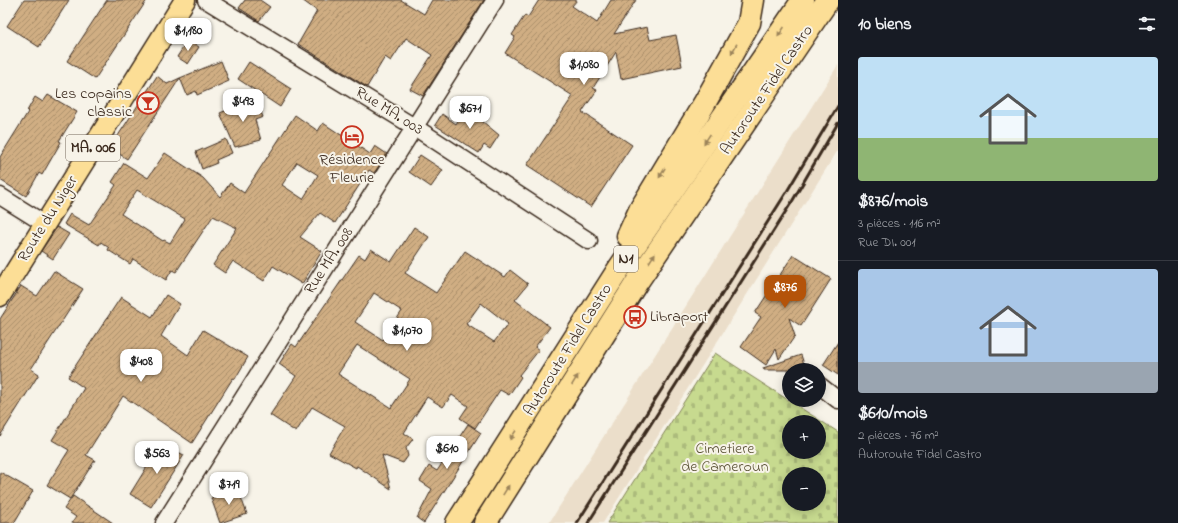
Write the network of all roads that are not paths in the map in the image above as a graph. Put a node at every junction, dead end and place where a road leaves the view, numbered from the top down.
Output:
1 (185, 0) edge
2 (206, 0) edge
3 (495, 0) edge
4 (753, 0) edge
5 (803, 0) edge
6 (828, 0) edge
7 (416, 128) junction
8 (0, 196) edge
9 (45, 224) junction
10 (588, 241) dead end
11 (0, 296) edge
12 (591, 313) junction
13 (826, 391) edge
14 (838, 400) edge
15 (164, 523) edge
16 (457, 523) edge
17 (485, 523) edge

1 - 9 main road, Route du Niger / MA. 006
2 - 7 street, Rue MA. 003
3 - 7 street, Rue MA. 008
4 -> 12 highway
5 -> 12 highway, Autoroute Fidel Castro / N1
17 -> 6 highway, Autoroute Fidel Castro / N1
7 - 10 street, Rue MA. 003
7 - 15 street, Rue MA. 008
8 - 9 street
9 - 11 main road, Route du Niger / MA. 006
12 -> 16 highway, Autoroute Fidel Castro / N1
13 - 14 street

